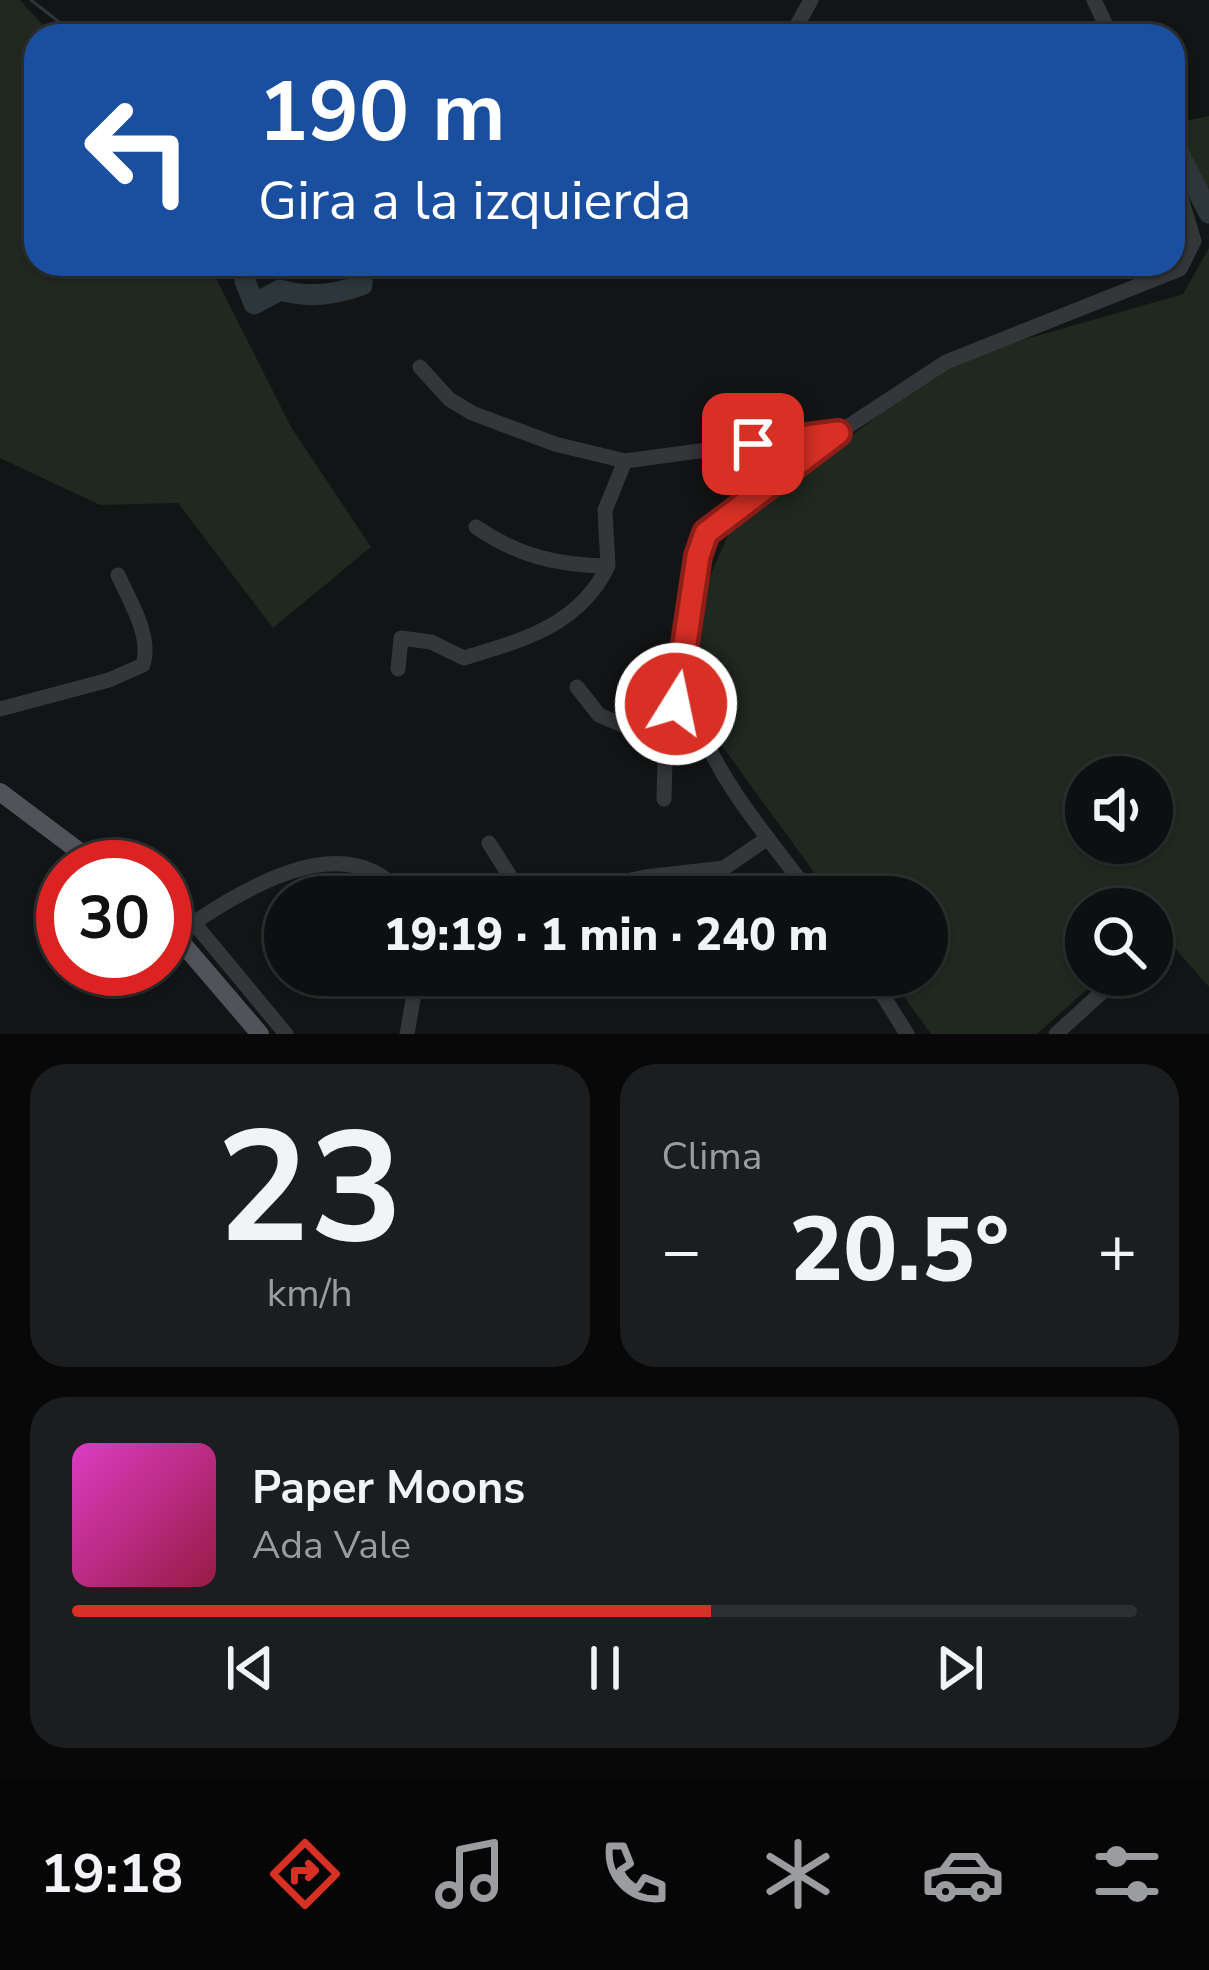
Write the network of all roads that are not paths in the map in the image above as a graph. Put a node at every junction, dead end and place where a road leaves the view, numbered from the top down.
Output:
1 (1185, 211) edge
2 (1185, 259) edge
3 (1162, 276) edge
4 (420, 367) dead end
5 (838, 433) junction
6 (626, 461) junction
7 (476, 527) dead end
8 (608, 566) junction
9 (118, 575) dead end
10 (685, 664) junction
11 (398, 669) dead end
12 (577, 687) dead end
13 (0, 709) edge
14 (665, 758) junction
15 (0, 792) edge
16 (664, 799) dead end
17 (768, 838) junction
18 (64, 840) edge
19 (489, 843) dead end
20 (279, 876) edge
21 (381, 876) edge
22 (510, 876) edge
23 (654, 876) edge
24 (797, 876) edge
25 (264, 882) edge
26 (192, 920) edge
27 (192, 941) edge
28 (192, 945) edge
29 (415, 996) edge
30 (883, 996) edge
31 (1098, 996) edge
32 (260, 1034) edge
33 (286, 1034) edge
34 (407, 1034) edge
35 (907, 1034) edge
36 (1056, 1034) edge

1 - 2 street
3 - 5 street
4 - 6 street
5 - 6 street
5 - 10 street
6 - 8 street
7 - 8 street
8 - 11 street
9 - 13 street
10 - 14 street
10 - 17 street
12 - 14 street
14 - 16 street
15 - 18 main road
17 - 23 street
17 - 24 street
19 - 22 street
20 - 21 street
25 - 26 street
27 - 33 street
28 - 32 main road
29 - 34 street
30 - 35 street
31 - 36 street

